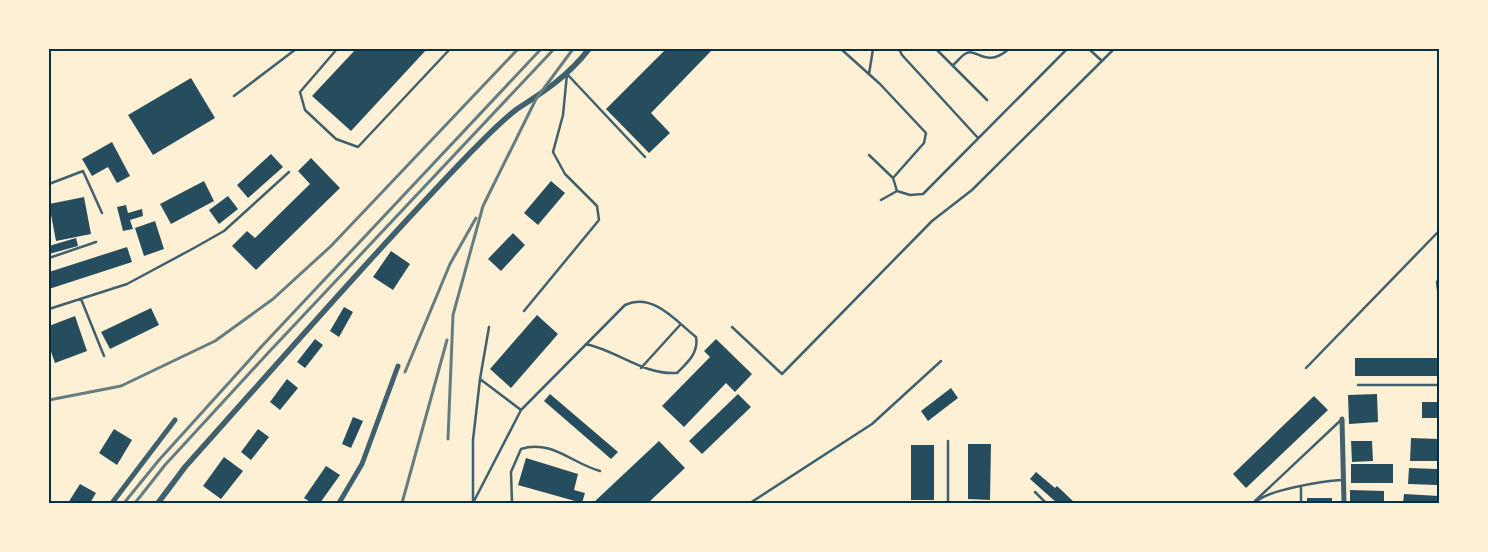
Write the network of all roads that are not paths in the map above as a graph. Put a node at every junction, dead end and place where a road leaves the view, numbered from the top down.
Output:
1 (296, 49) edge
2 (337, 49) edge
3 (450, 49) edge
4 (589, 49) edge
5 (841, 49) edge
6 (873, 49) edge
7 (900, 49) edge
8 (936, 49) edge
9 (1009, 49) edge
10 (1067, 49) edge
11 (1089, 49) edge
12 (1114, 49) edge
13 (1102, 61) junction
14 (953, 65) junction
15 (567, 74) junction
16 (869, 74) junction
17 (234, 96) dead end
18 (987, 100) dead end
19 (978, 138) junction
20 (869, 155) dead end
21 (645, 157) dead end
22 (289, 172) dead end
23 (893, 178) junction
24 (49, 184) edge
25 (897, 191) junction
26 (881, 200) dead end
27 (102, 213) dead end
28 (1439, 232) edge
29 (96, 242) dead end
30 (49, 258) edge
31 (1439, 279) edge
32 (1439, 297) edge
33 (81, 299) junction
34 (49, 309) edge
35 (524, 311) dead end
36 (680, 325) junction
37 (489, 327) dead end
38 (732, 327) dead end
39 (586, 344) junction
40 (104, 356) dead end
41 (941, 361) dead end
42 (398, 366) dead end
43 (640, 368) junction
44 (1306, 368) dead end
45 (480, 378) junction
46 (1358, 385) dead end
47 (1439, 385) edge
48 (521, 410) junction
49 (1342, 419) joint
50 (174, 420) dead end
51 (948, 441) dead end
52 (600, 471) dead end
53 (1344, 479) junction
54 (1301, 486) junction
55 (1035, 492) dead end
56 (1255, 502) edge
57 (112, 503) edge
58 (158, 503) edge
59 (339, 503) edge
60 (473, 503) edge
61 (512, 503) edge
62 (750, 503) edge
63 (948, 503) edge
64 (1046, 503) edge
65 (1301, 503) edge
66 (1344, 503) edge

1 - 17 lane
2 - 3 lane
4 - 15 street
5 - 16 lane
6 - 16 lane
7 - 19 lane
8 - 14 lane
9 - 14 lane
10 - 19 lane
11 - 13 lane
12 - 13 lane
13 - 38 lane
14 - 18 lane
15 - 21 lane
15 - 35 lane
15 - 58 street
16 - 23 lane
19 - 25 lane
20 - 23 lane
22 - 33 lane
23 - 25 lane
24 - 27 lane
25 - 26 lane
28 - 44 lane
29 - 30 lane
31 - 32 lane
33 - 34 lane
33 - 40 lane
36 - 39 lane
36 - 43 lane
36 - 43 lane
37 - 45 lane
39 - 43 lane
39 - 48 lane
41 - 62 lane
42 - 59 street
45 - 48 lane
45 - 60 lane
46 - 47 lane
48 - 60 lane
49 - 53 street
49 - 56 lane
50 - 57 street
51 - 63 lane
52 - 61 lane
53 - 54 lane
53 - 66 street
54 - 56 lane
54 - 65 lane
55 - 64 lane

